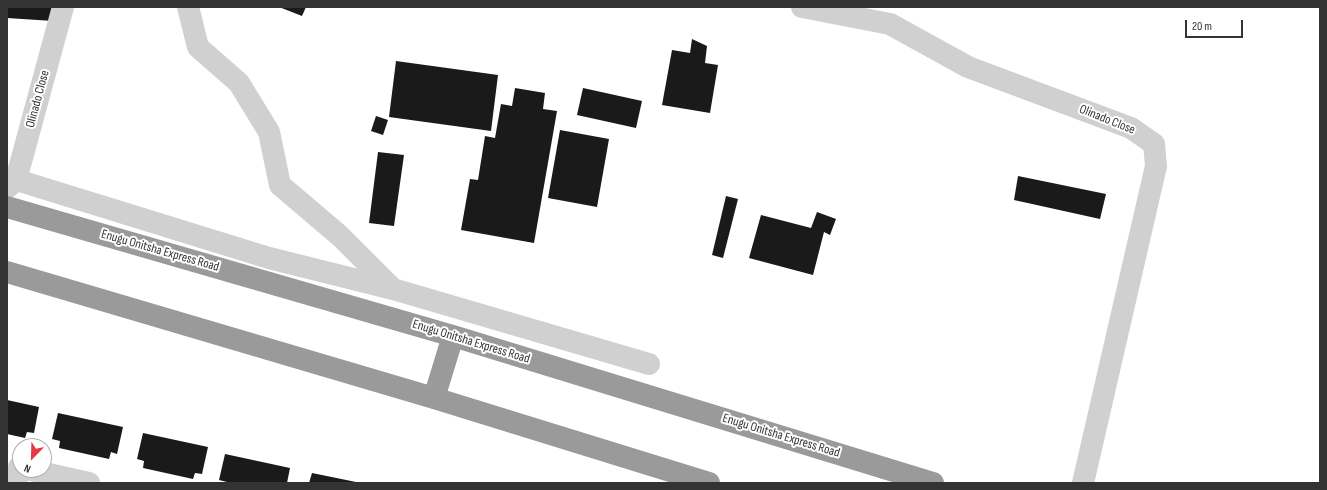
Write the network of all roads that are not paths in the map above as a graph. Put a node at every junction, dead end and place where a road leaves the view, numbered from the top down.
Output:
1 (63, 7) edge
2 (188, 7) edge
3 (802, 7) edge
4 (10, 182) edge
5 (7, 207) edge
6 (7, 272) edge
7 (393, 289) junction
8 (453, 336) junction
9 (649, 364) dead end
10 (434, 398) junction
11 (52, 477) edge
12 (89, 483) edge
13 (709, 483) edge
14 (933, 483) edge
15 (1083, 483) edge

1 - 4 street, Olinado Close
2 - 7 street
3 - 15 street, Olinado Close
4 - 7 street
5 - 8 highway, Enugu Onitsha Express Road
6 - 10 highway
7 - 9 street
8 - 10 highway
8 - 14 highway, Enugu Onitsha Express Road
10 - 13 highway
11 - 12 street

